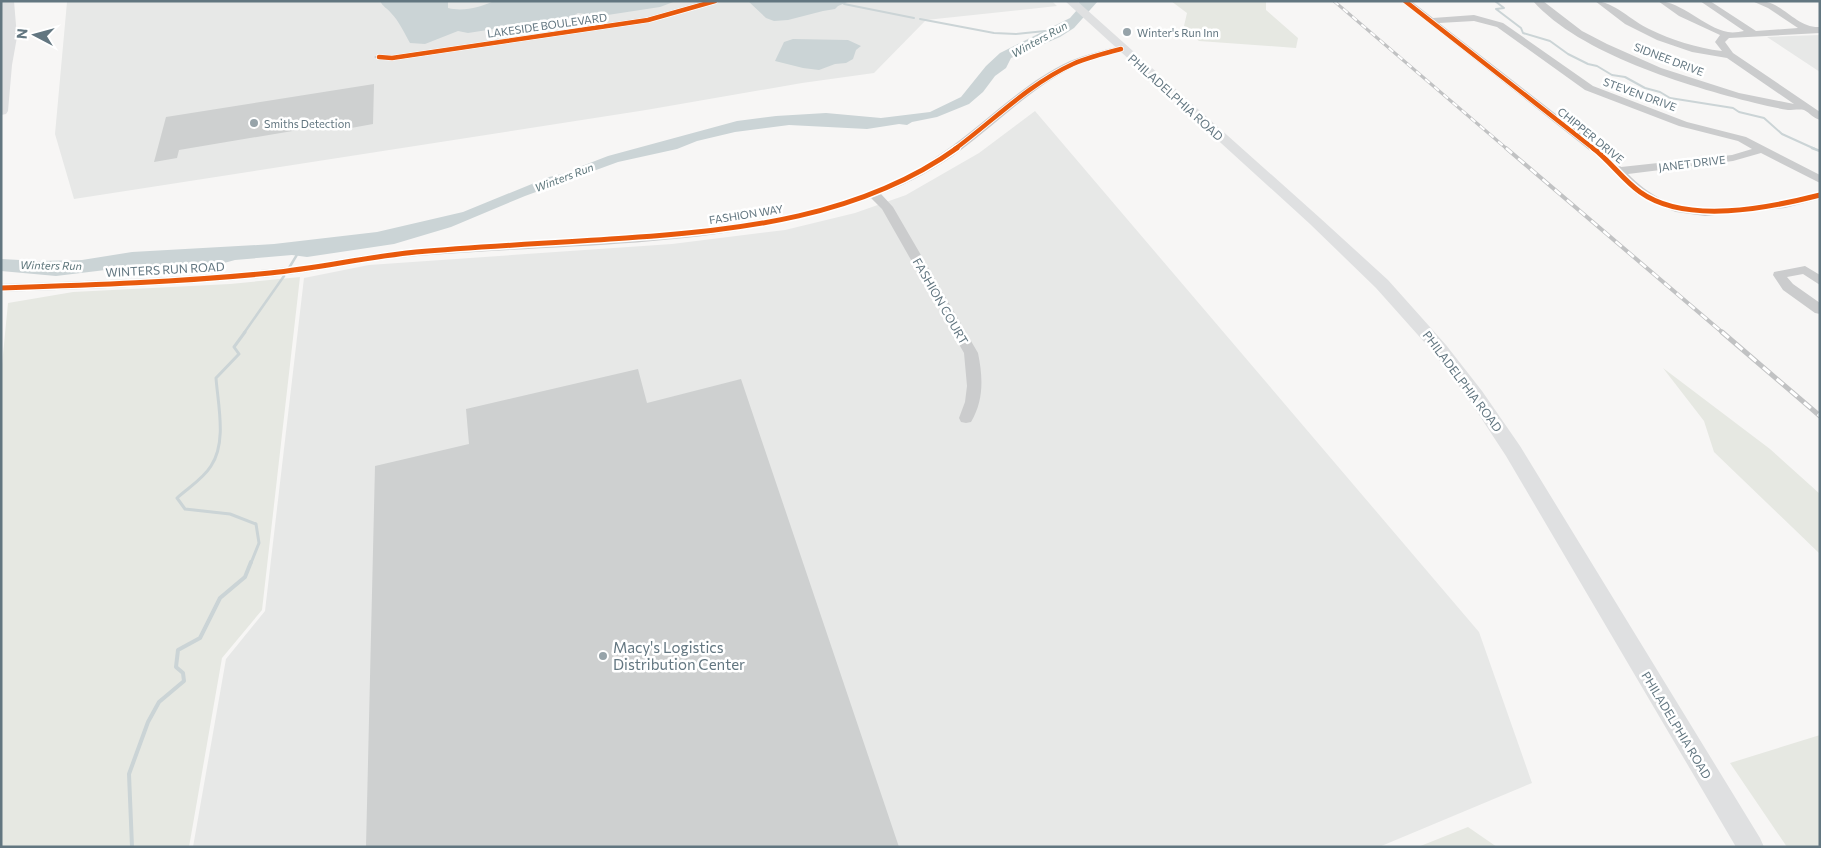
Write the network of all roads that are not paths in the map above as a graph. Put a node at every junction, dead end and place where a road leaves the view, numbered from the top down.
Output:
1 (8, 1) edge
2 (18, 1) edge
3 (715, 1) edge
4 (1070, 1) edge
5 (1405, 1) edge
6 (1537, 1) edge
7 (1599, 1) edge
8 (1662, 1) edge
9 (1704, 1) edge
10 (1756, 1) edge
11 (1717, 6) edge
12 (1784, 15) junction
13 (1086, 16) joint
14 (1731, 19) junction
15 (1430, 21) junction
16 (1820, 28) edge
17 (1808, 31) junction
18 (1775, 32) junction
19 (1752, 33) junction
20 (1727, 35) junction
21 (10, 36) junction
22 (1122, 48) junction
23 (1730, 54) junction
24 (379, 57) dead end
25 (1806, 107) junction
26 (1, 111) edge
27 (1820, 117) edge
28 (1763, 149) junction
29 (1620, 171) junction
30 (1820, 180) edge
31 (873, 193) junction
32 (1820, 195) edge
33 (1803, 200) junction
34 (1820, 209) edge
35 (329, 265) joint
36 (1820, 281) edge
37 (1, 288) edge
38 (1820, 310) edge
39 (966, 418) dead end
40 (1751, 847) edge

1 - 21 highway
2 - 21 highway
3 - 24 street, LAKESIDE BOULEVARD
4 - 13 main road, PHILADELPHIA ROAD
5 - 15 street, CHIPPER DRIVE
6 - 25 street, SIDNEE DRIVE
7 - 23 street
8 - 20 street
9 - 11 street
10 - 12 street
11 - 14 street
12 - 16 street
12 - 17 street
13 - 22 main road, PHILADELPHIA ROAD
14 - 18 street
14 - 19 street
15 - 28 street, STEVEN DRIVE
15 - 29 street, CHIPPER DRIVE
16 - 17 street
17 - 18 street
18 - 19 street
19 - 20 street
20 - 23 street
21 - 26 highway
22 - 31 street, FASHION WAY
22 - 40 main road, PHILADELPHIA ROAD
23 - 25 street
25 - 27 street
28 - 29 street, JANET DRIVE
28 - 30 street, STEVEN DRIVE
29 - 33 street, CHIPPER DRIVE
31 - 35 street, FASHION WAY
31 - 39 street, FASHION COURT
32 - 33 street, CHIPPER DRIVE
33 - 34 street
35 - 37 street, WINTERS RUN ROAD
36 - 38 street

